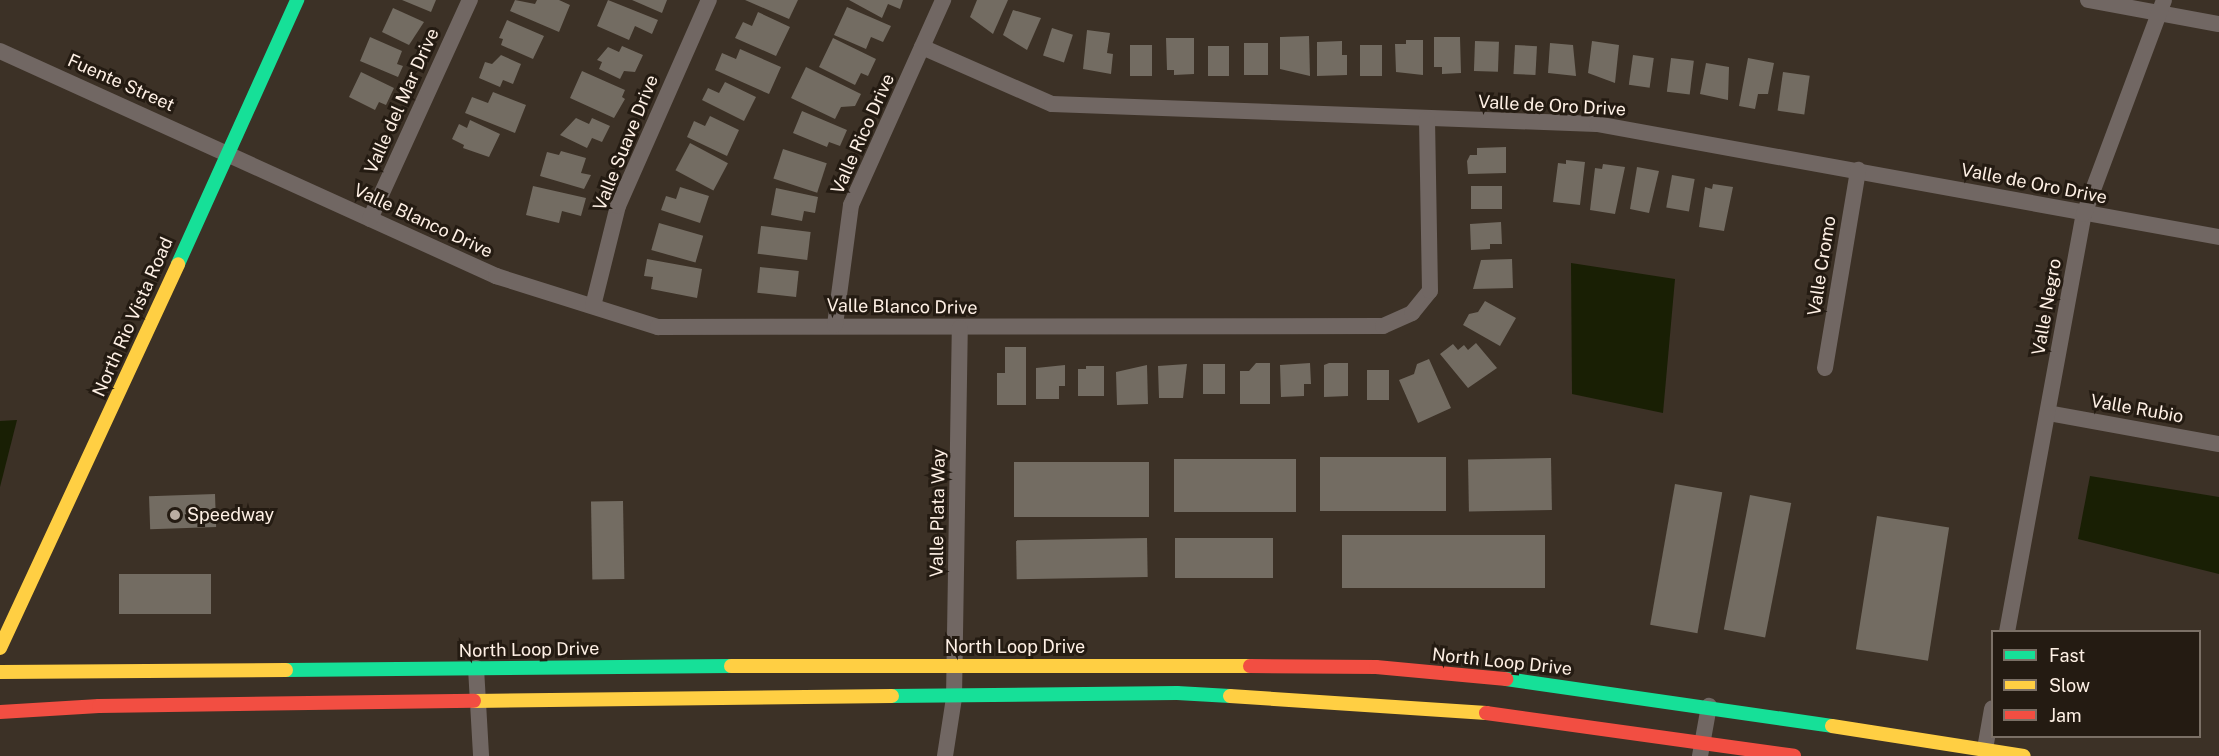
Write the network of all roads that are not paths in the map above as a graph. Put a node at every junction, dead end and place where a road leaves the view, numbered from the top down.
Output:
1 (297, 0) edge
2 (470, 0) edge
3 (709, 0) edge
4 (943, 0) edge
5 (2088, 0) edge
6 (2161, 6) edge
7 (2219, 24) edge
8 (922, 47) junction
9 (0, 51) edge
10 (1427, 119) junction
11 (226, 151) junction
12 (1858, 170) junction
13 (2084, 214) junction
14 (370, 219) junction
15 (2219, 237) edge
16 (593, 306) junction
17 (835, 325) junction
18 (960, 328) junction
19 (1825, 368) dead end
20 (2048, 413) junction
21 (2219, 444) edge
22 (2007, 630) edge
23 (0, 648) edge
24 (955, 664) junction
25 (476, 668) junction
26 (0, 672) edge
27 (954, 698) junction
28 (480, 704) junction
29 (1708, 706) junction
30 (0, 712) edge
31 (1991, 715) edge
32 (1702, 749) edge
33 (1985, 749) junction
34 (480, 756) edge
35 (945, 756) edge
36 (1794, 756) edge
37 (2024, 756) edge

1 - 11 main road, North Rio Vista Road
2 - 14 street, Valle del Mar Drive
3 - 16 street, Valle Suave Drive
4 - 8 street, Valle Rico Drive
5 - 6 street
6 - 7 street
6 - 13 street, Valle Negro
8 - 10 street, Valle de Oro Drive
8 - 17 street, Valle Rico Drive
9 - 11 street, Fuente Street
10 - 12 street, Valle de Oro Drive
10 - 18 street, Valle Blanco Drive
11 - 14 street, Valle Blanco Drive
11 - 23 main road, North Rio Vista Road
12 - 13 street, Valle de Oro Drive
12 - 19 street, Valle Cromo
13 - 15 street, Valle de Oro Drive
13 - 20 street, Valle Negro
14 - 16 street, Valle Blanco Drive
16 - 17 street, Valle Blanco Drive
17 - 18 street, Valle Blanco Drive
18 - 24 street, Valle Plata Way
20 - 21 street, Valle Rubio
20 - 22 street, Valle Negro
24 - 25 main road, North Loop Drive
24 - 27 street, Valle Plata Way
24 - 29 main road, North Loop Drive
25 - 26 main road, North Loop Drive
25 - 28 street
27 - 28 main road
27 - 32 main road
27 - 35 street, Valle Plata Way
28 - 30 main road
28 - 34 street
29 - 32 street
29 - 33 main road, North Loop Drive
31 - 33 street
32 - 36 main road
33 - 37 main road, North Loop Drive

